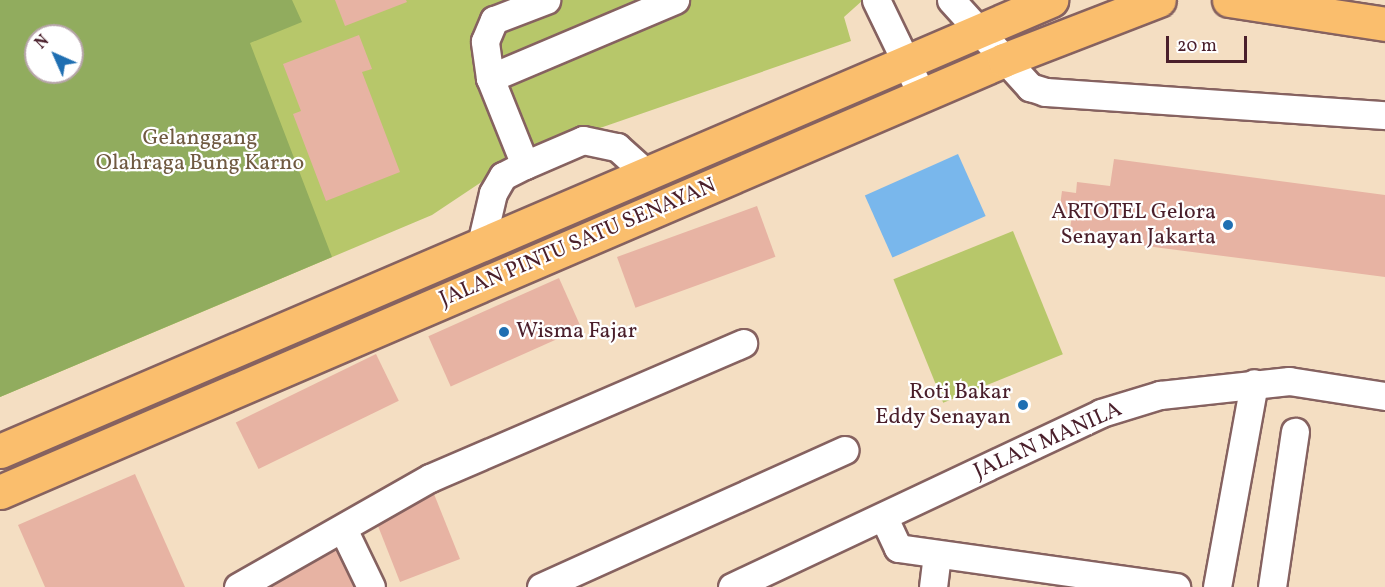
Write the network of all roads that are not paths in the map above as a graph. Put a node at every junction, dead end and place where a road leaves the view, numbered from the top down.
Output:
1 (546, 0) edge
2 (876, 0) edge
3 (951, 0) edge
4 (1051, 0) edge
5 (1159, 0) edge
6 (1229, 0) edge
7 (660, 2) edge
8 (1385, 24) edge
9 (979, 29) junction
10 (1004, 60) junction
11 (906, 63) junction
12 (490, 78) junction
13 (922, 95) junction
14 (1385, 115) edge
15 (525, 165) junction
16 (646, 173) junction
17 (481, 244) junction
18 (743, 343) dead end
19 (1254, 383) junction
20 (1385, 396) edge
21 (1295, 432) dead end
22 (845, 450) dead end
23 (0, 451) edge
24 (0, 492) edge
25 (884, 518) junction
26 (344, 529) junction
27 (938, 554) junction
28 (997, 576) edge
29 (238, 587) edge
30 (371, 587) edge
31 (541, 587) edge
32 (732, 587) edge
33 (933, 587) edge
34 (1176, 587) edge
35 (1217, 587) edge
36 (1272, 587) edge

1 - 12 street
2 - 11 street
3 - 9 street
4 - 9 main road, JALAN PINTU SATU SENAYAN
5 - 10 main road, JALAN PINTU SATU SENAYAN
6 - 8 main road
7 - 12 street
9 - 10 street
9 - 11 main road, JALAN PINTU SATU SENAYAN
10 - 13 main road, JALAN PINTU SATU SENAYAN
10 - 14 street
11 - 13 street
11 - 16 main road, JALAN PINTU SATU SENAYAN
12 - 15 street
13 - 24 main road, JALAN PINTU SATU SENAYAN
15 - 16 street
15 - 17 street
16 - 17 main road, JALAN PINTU SATU SENAYAN
17 - 23 main road, JALAN PINTU SATU SENAYAN
18 - 26 street
19 - 20 street, JALAN MANILA
19 - 25 street, JALAN MANILA
19 - 35 street
21 - 36 street
22 - 31 street
25 - 27 street
25 - 32 street, JALAN MANILA
26 - 29 street
26 - 30 street
27 - 28 street
27 - 33 street
28 - 34 street

